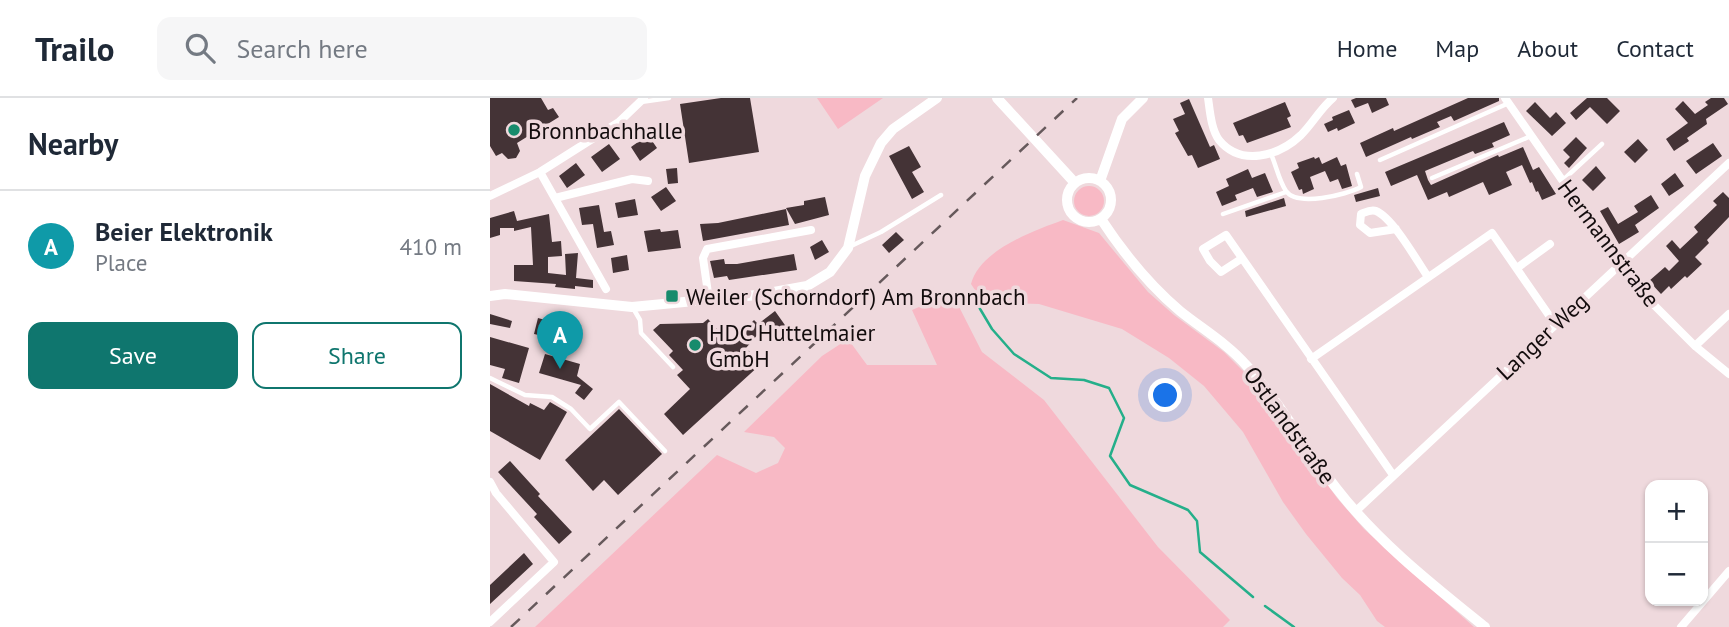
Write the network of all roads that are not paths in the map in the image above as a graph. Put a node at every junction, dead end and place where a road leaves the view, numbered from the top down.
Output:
1 (669, 98) edge
2 (937, 98) edge
3 (997, 98) edge
4 (1143, 98) edge
5 (1208, 98) edge
6 (1333, 98) edge
7 (642, 100) edge
8 (1507, 100) edge
9 (1531, 136) junction
10 (1602, 144) dead end
11 (1271, 153) junction
12 (1380, 160) dead end
13 (1729, 163) edge
14 (540, 172) junction
15 (1357, 174) dead end
16 (1432, 178) dead end
17 (648, 181) dead end
18 (1100, 181) junction
19 (1562, 181) junction
20 (1075, 183) junction
21 (1286, 192) junction
22 (941, 195) dead end
23 (490, 196) edge
24 (555, 198) junction
25 (1223, 214) dead end
26 (1101, 219) junction
27 (1396, 229) dead end
28 (811, 230) dead end
29 (1550, 244) dead end
30 (848, 248) junction
31 (1241, 260) junction
32 (1621, 263) junction
33 (1517, 268) junction
34 (1428, 277) junction
35 (606, 289) dead end
36 (490, 296) edge
37 (709, 300) junction
38 (632, 307) junction
39 (1729, 314) edge
40 (1555, 324) junction
41 (1695, 346) junction
42 (1311, 359) junction
43 (673, 367) dead end
44 (1729, 374) edge
45 (490, 378) edge
46 (665, 451) dead end
47 (1394, 475) junction
48 (490, 482) edge
49 (493, 496) edge
50 (1356, 511) junction
51 (1729, 571) edge
52 (490, 622) edge
53 (1485, 627) edge
54 (1681, 627) edge

1 - 7 lane
2 - 30 street
3 - 20 street
4 - 18 street
5 - 11 street
6 - 11 street
7 - 14 street
8 - 9 street, Hermannstraße
8 - 12 lane
9 - 16 lane
9 - 19 street, Hermannstraße
10 - 19 lane
11 - 21 lane
13 - 32 street, Langer Weg
14 - 23 street
14 - 24 street
15 - 21 lane
17 - 24 street
18 - 20 street
18 - 26 street
19 - 32 street, Hermannstraße
20 - 26 street
21 - 25 lane
22 - 30 lane
24 - 35 street
26 - 50 street, Ostlandstraße
27 - 34 street
28 - 37 street
29 - 33 street
30 - 37 street
31 - 31 street
31 - 42 street
32 - 40 street, Langer Weg
32 - 41 street, Hermannstraße
33 - 34 street
33 - 40 street
34 - 42 street
36 - 38 street
37 - 38 street
38 - 43 lane
39 - 41 street
40 - 47 street, Langer Weg
41 - 44 street, Hermannstraße
42 - 47 street
45 - 46 lane
47 - 50 street, Langer Weg
48 - 49 street
49 - 52 street
50 - 53 street, Ostlandstraße
51 - 54 street

